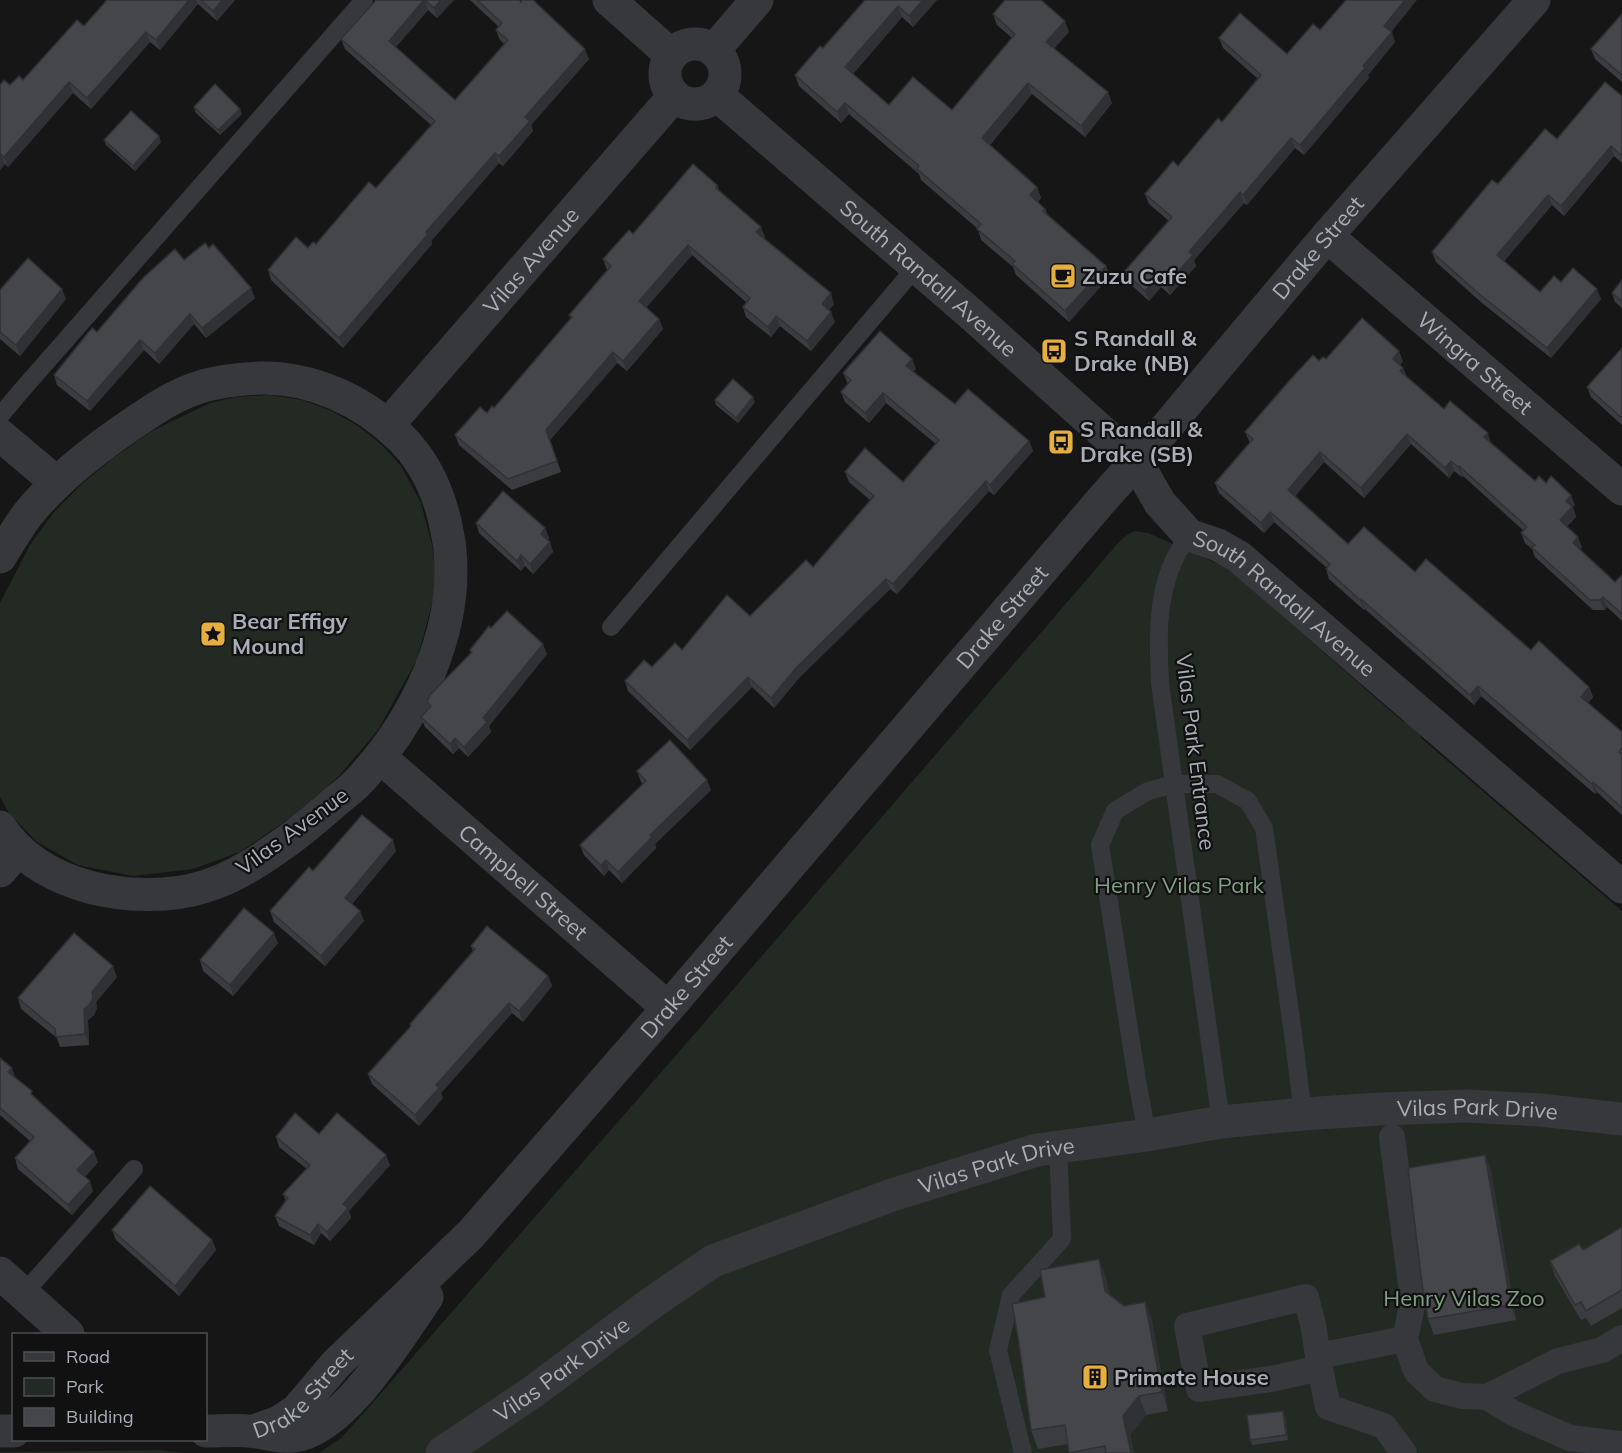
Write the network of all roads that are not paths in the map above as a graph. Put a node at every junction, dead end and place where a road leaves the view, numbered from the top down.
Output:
1 (364, 0) edge
2 (609, 0) edge
3 (757, 0) edge
4 (1534, 0) edge
5 (714, 50) junction
6 (671, 55) junction
7 (717, 95) junction
8 (674, 96) junction
9 (1327, 236) junction
10 (916, 267) junction
11 (0, 416) edge
12 (388, 425) junction
13 (0, 435) edge
14 (1137, 463) junction
15 (57, 483) junction
16 (1622, 489) edge
17 (1188, 535) junction
18 (0, 557) edge
19 (611, 627) dead end
20 (380, 757) junction
21 (1175, 784) junction
22 (6, 850) edge
23 (1622, 887) edge
24 (668, 1008) junction
25 (1303, 1114) junction
26 (1622, 1119) edge
27 (1221, 1122) junction
28 (1147, 1135) junction
29 (1392, 1137) dead end
30 (1058, 1147) junction
31 (134, 1169) dead end
32 (12, 1283) edge
33 (66, 1333) edge
34 (1622, 1338) edge
35 (1405, 1339) junction
36 (1319, 1362) junction
37 (1487, 1397) junction
38 (207, 1431) edge
39 (257, 1442) edge
40 (1622, 1444) edge
41 (442, 1453) edge
42 (1023, 1453) edge
43 (1404, 1453) edge

1 - 11 lane
2 - 6 street
3 - 5 street
4 - 9 street, Drake Street
5 - 6 street
5 - 7 street
6 - 8 street
7 - 8 street
7 - 10 street, South Randall Avenue
8 - 12 street, Vilas Avenue
9 - 14 street, Drake Street
9 - 16 street, Wingra Street
10 - 14 street, South Randall Avenue
10 - 19 lane
12 - 15 street, Vilas Avenue
12 - 20 street, Vilas Avenue
13 - 15 street
14 - 17 street, South Randall Avenue
14 - 24 street, Drake Street
15 - 18 street, Vilas Avenue
17 - 21 lane, Vilas Park Entrance
17 - 23 street, South Randall Avenue
20 - 22 street, Vilas Avenue
20 - 24 street, Campbell Street
21 - 25 lane
21 - 27 lane, Vilas Park Entrance
21 - 28 lane
24 - 39 street, Drake Street
25 - 26 street, Vilas Park Drive
25 - 27 street, Vilas Park Drive
27 - 28 street, Vilas Park Drive
28 - 30 street, Vilas Park Drive
29 - 35 street
30 - 41 street, Vilas Park Drive
30 - 42 lane
31 - 32 lane
32 - 33 street
34 - 37 street
35 - 36 street
35 - 37 street
36 - 36 street
36 - 43 street
37 - 40 street
38 - 39 street

